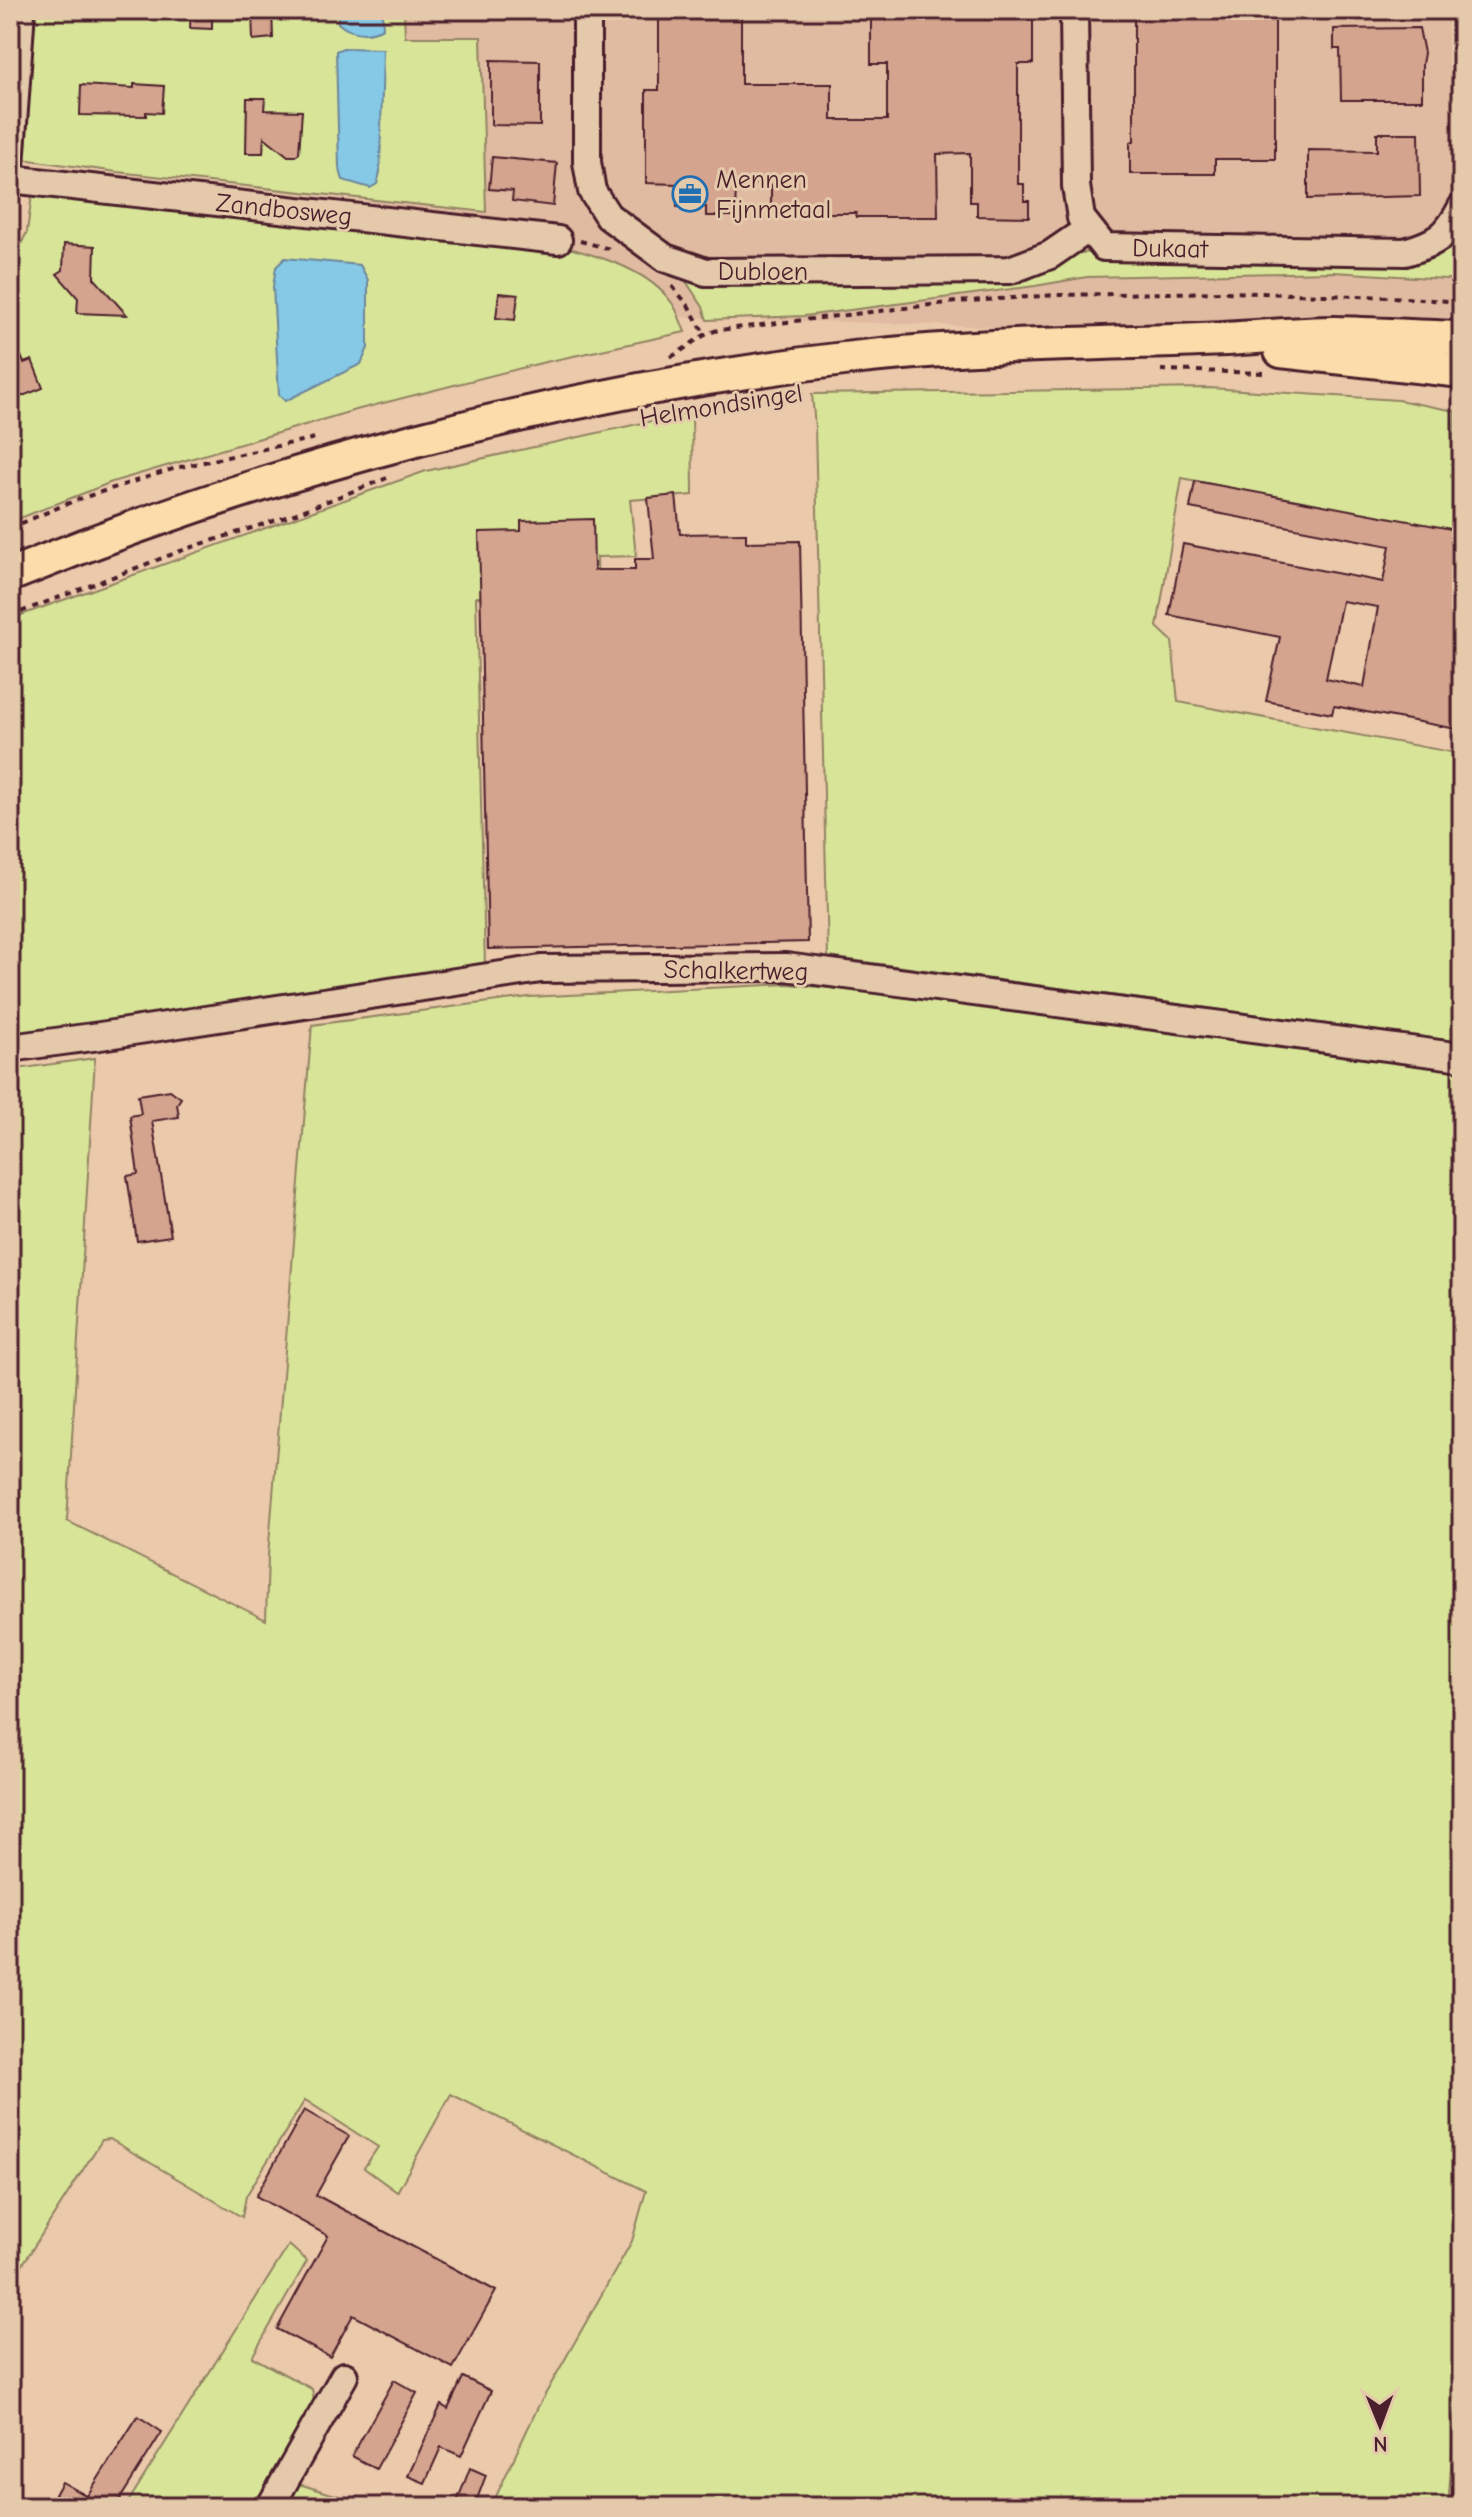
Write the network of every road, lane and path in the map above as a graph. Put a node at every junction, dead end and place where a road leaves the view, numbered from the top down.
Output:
1 (21, 10) edge
2 (587, 10) edge
3 (1074, 10) edge
4 (10, 166) edge
5 (10, 179) edge
6 (1462, 207) edge
7 (1088, 229) junction
8 (558, 240) joint
9 (620, 254) dead end
10 (668, 282) dead end
11 (1462, 302) edge
12 (1462, 338) edge
13 (1202, 340) junction
14 (1151, 370) dead end
15 (1462, 371) edge
16 (1275, 374) dead end
17 (392, 476) dead end
18 (10, 575) edge
19 (10, 616) edge
20 (10, 1048) edge
21 (1462, 1057) edge
22 (344, 2376) dead end
23 (270, 2507) edge

1 - 4 street
2 - 7 street, Dubloen
3 - 7 street
5 - 8 street, Zandbosweg
6 - 7 street, Dukaat
8 - 9 path
10 - 11 path
12 - 13 main road, Helmondsingel
13 - 15 main road, Helmondsingel
13 - 18 main road, Helmondsingel
14 - 16 path
17 - 19 path
20 - 21 street, Schalkertweg
22 - 23 street

